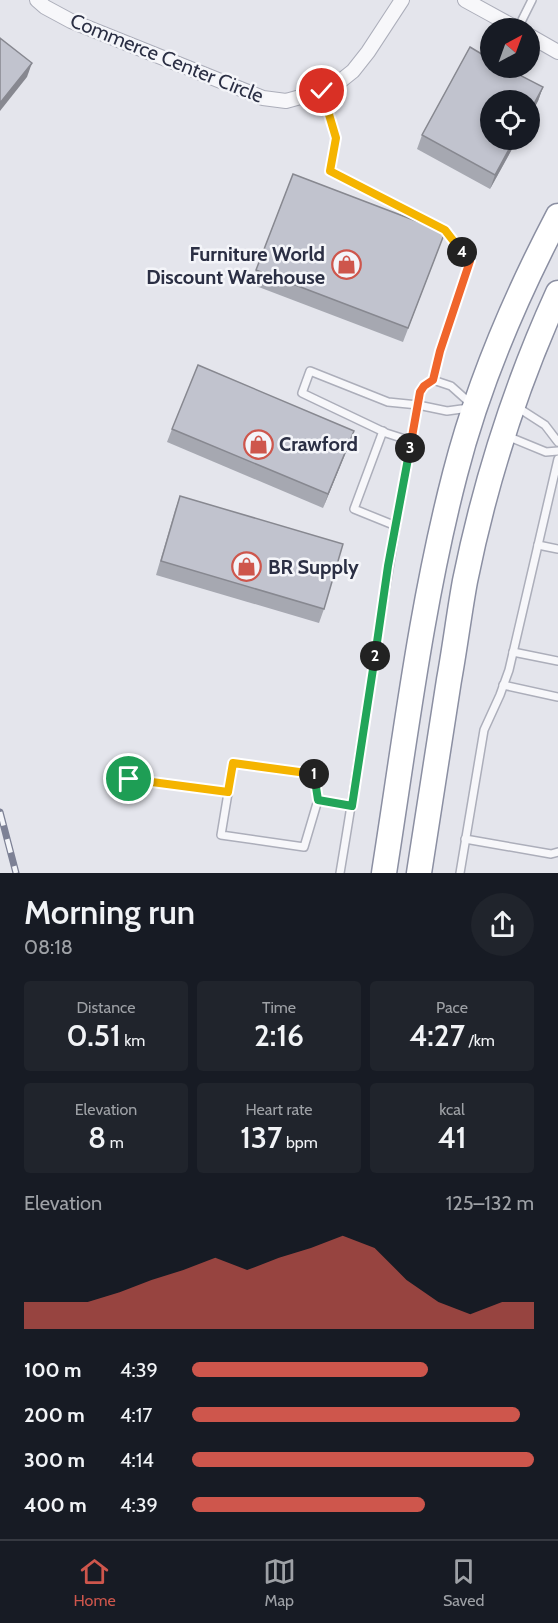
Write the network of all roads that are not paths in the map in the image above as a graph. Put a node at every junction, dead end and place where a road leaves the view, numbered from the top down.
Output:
1 (37, 0) edge
2 (402, 0) edge
3 (465, 0) edge
4 (532, 0) edge
5 (498, 18) edge
6 (522, 18) edge
7 (540, 42) edge
8 (558, 52) edge
9 (322, 91) junction
10 (558, 216) edge
11 (558, 293) edge
12 (505, 326) junction
13 (433, 380) junction
14 (418, 405) junction
15 (475, 407) junction
16 (507, 421) junction
17 (383, 431) junction
18 (411, 441) junction
19 (558, 442) edge
20 (558, 451) edge
21 (558, 459) edge
22 (555, 484) edge
23 (481, 514) junction
24 (396, 526) junction
25 (538, 545) junction
26 (558, 549) edge
27 (513, 652) junction
28 (558, 661) edge
29 (503, 685) junction
30 (558, 697) edge
31 (129, 779) dead end
32 (228, 792) junction
33 (318, 800) junction
34 (352, 806) junction
35 (465, 839) junction
36 (558, 852) edge
37 (340, 873) edge
38 (384, 873) edge
39 (419, 873) edge
40 (460, 873) edge

1 - 9 street, Commerce Center Circle
2 - 9 street, Commerce Center Circle
3 - 5 street
4 - 6 lane
7 - 8 street
9 - 13 lane
10 - 12 highway
11 - 16 highway
12 - 15 highway
12 - 16 highway
13 - 14 lane
13 - 15 lane
14 - 15 lane
14 - 17 lane
14 - 18 lane
15 - 23 highway
15 - 38 highway
16 - 19 lane
16 - 20 lane
16 - 23 highway
17 - 18 lane
17 - 24 lane
18 - 24 lane
21 - 22 lane
22 - 25 lane
23 - 39 highway
24 - 34 lane
25 - 26 lane
25 - 27 lane
27 - 28 lane
27 - 29 lane
29 - 30 lane
29 - 35 lane
31 - 32 lane
32 - 33 lane
32 - 33 lane
33 - 34 lane
34 - 37 lane
35 - 36 lane
35 - 40 lane

